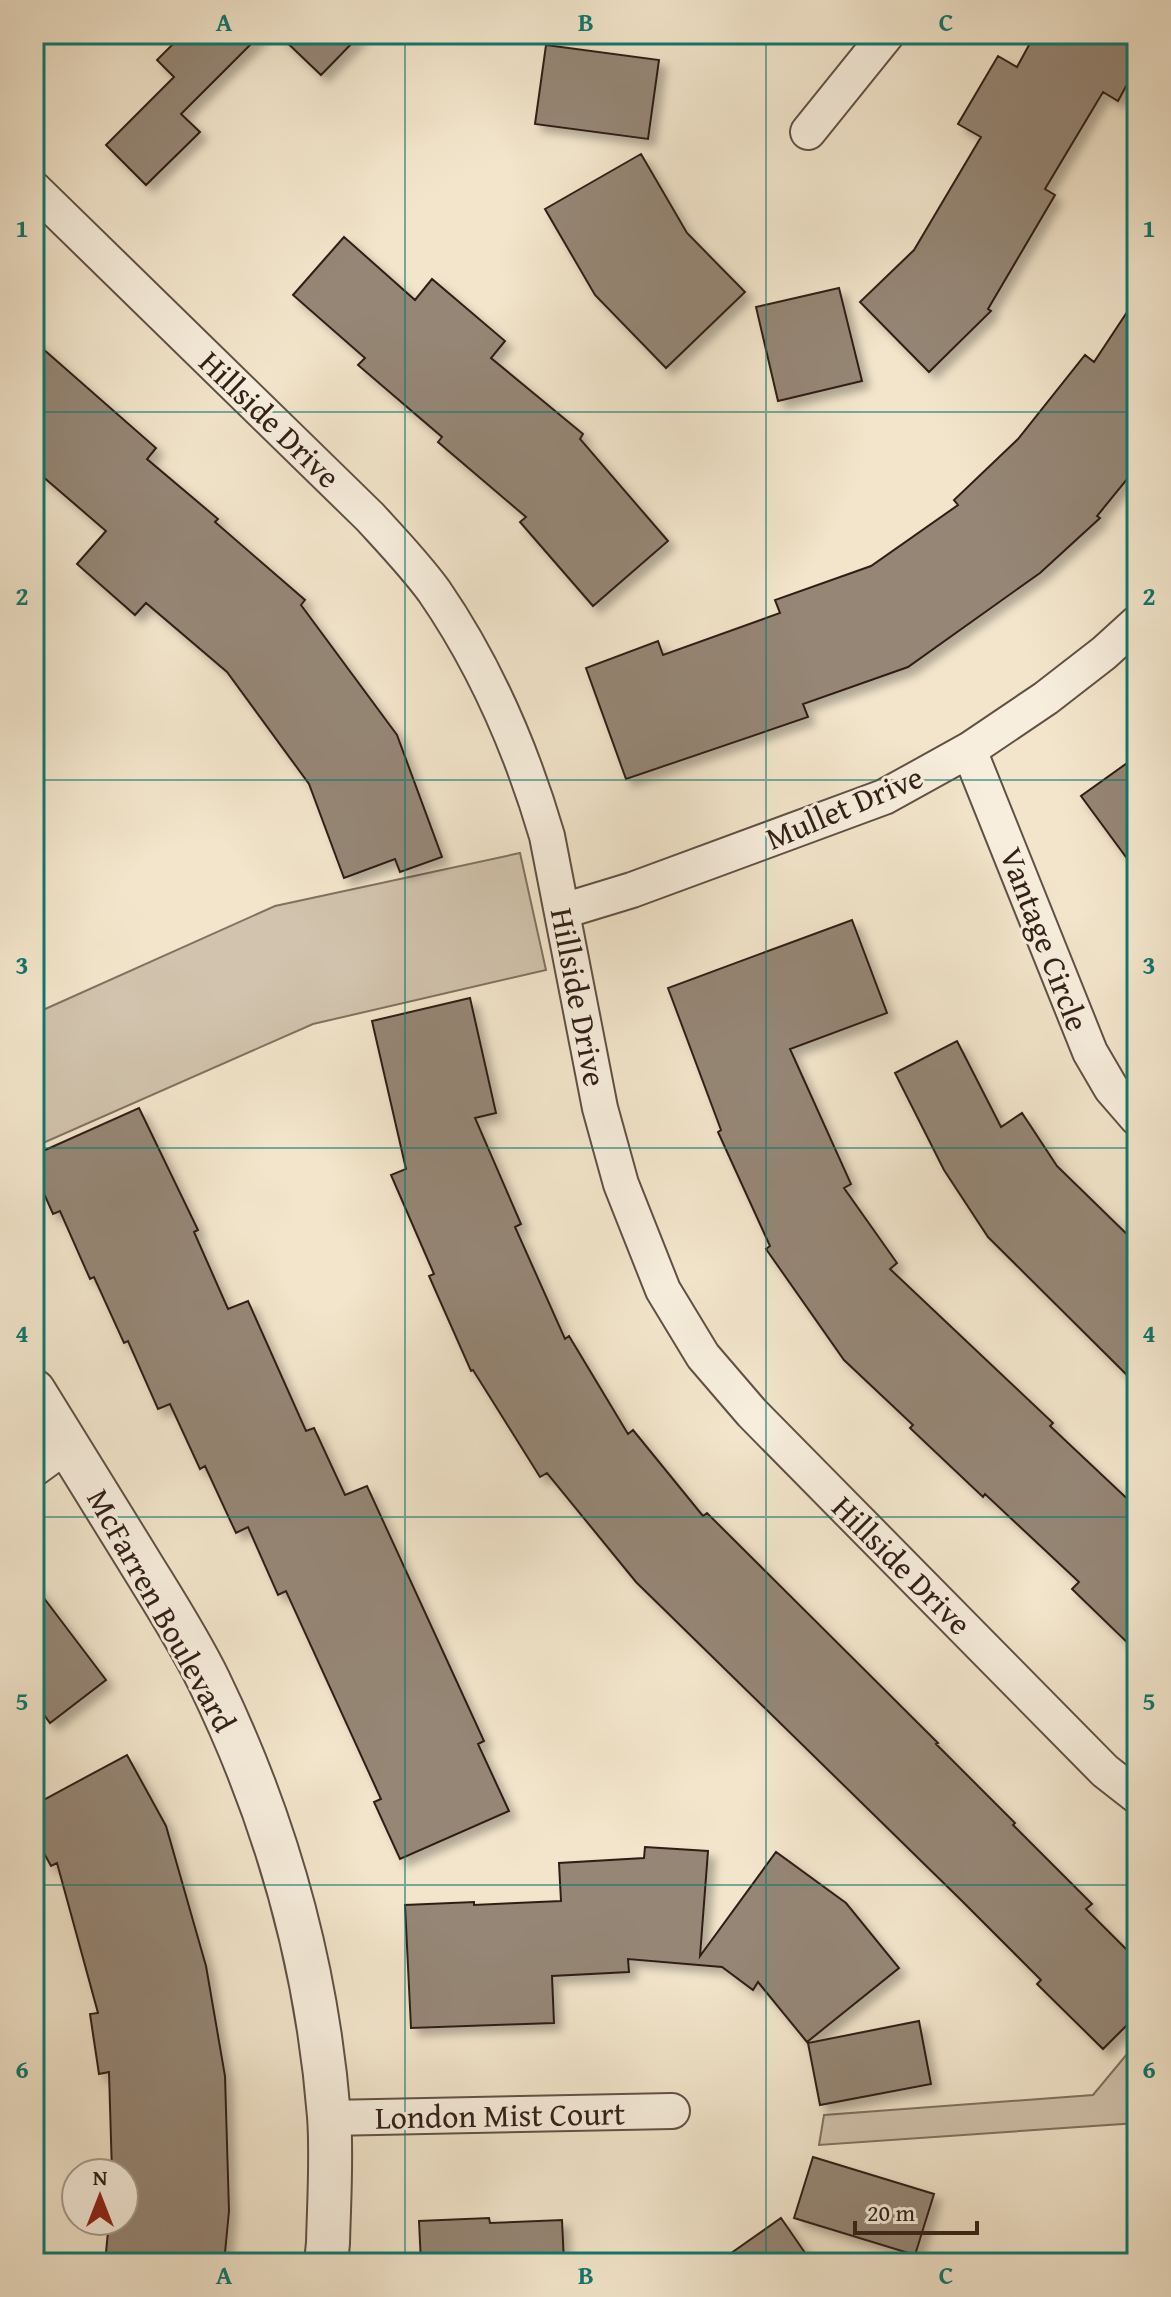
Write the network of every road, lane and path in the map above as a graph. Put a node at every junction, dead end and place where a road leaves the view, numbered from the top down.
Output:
1 (887, 34) edge
2 (808, 132) dead end
3 (34, 189) edge
4 (1137, 623) edge
5 (969, 750) junction
6 (563, 911) junction
7 (1137, 1118) edge
8 (34, 1391) edge
9 (67, 1445) junction
10 (34, 1469) edge
11 (1137, 1796) edge
12 (672, 2111) dead end
13 (329, 2118) junction
14 (326, 2263) edge

1 - 2 street
3 - 6 street, Hillside Drive
4 - 5 street, Mullet Drive
5 - 6 street, Mullet Drive
5 - 7 street, Vantage Circle
6 - 11 street, Hillside Drive
8 - 9 street, McFarren Boulevard
9 - 10 street
9 - 13 street, McFarren Boulevard
12 - 13 street, London Mist Court
13 - 14 street, McFarren Boulevard

